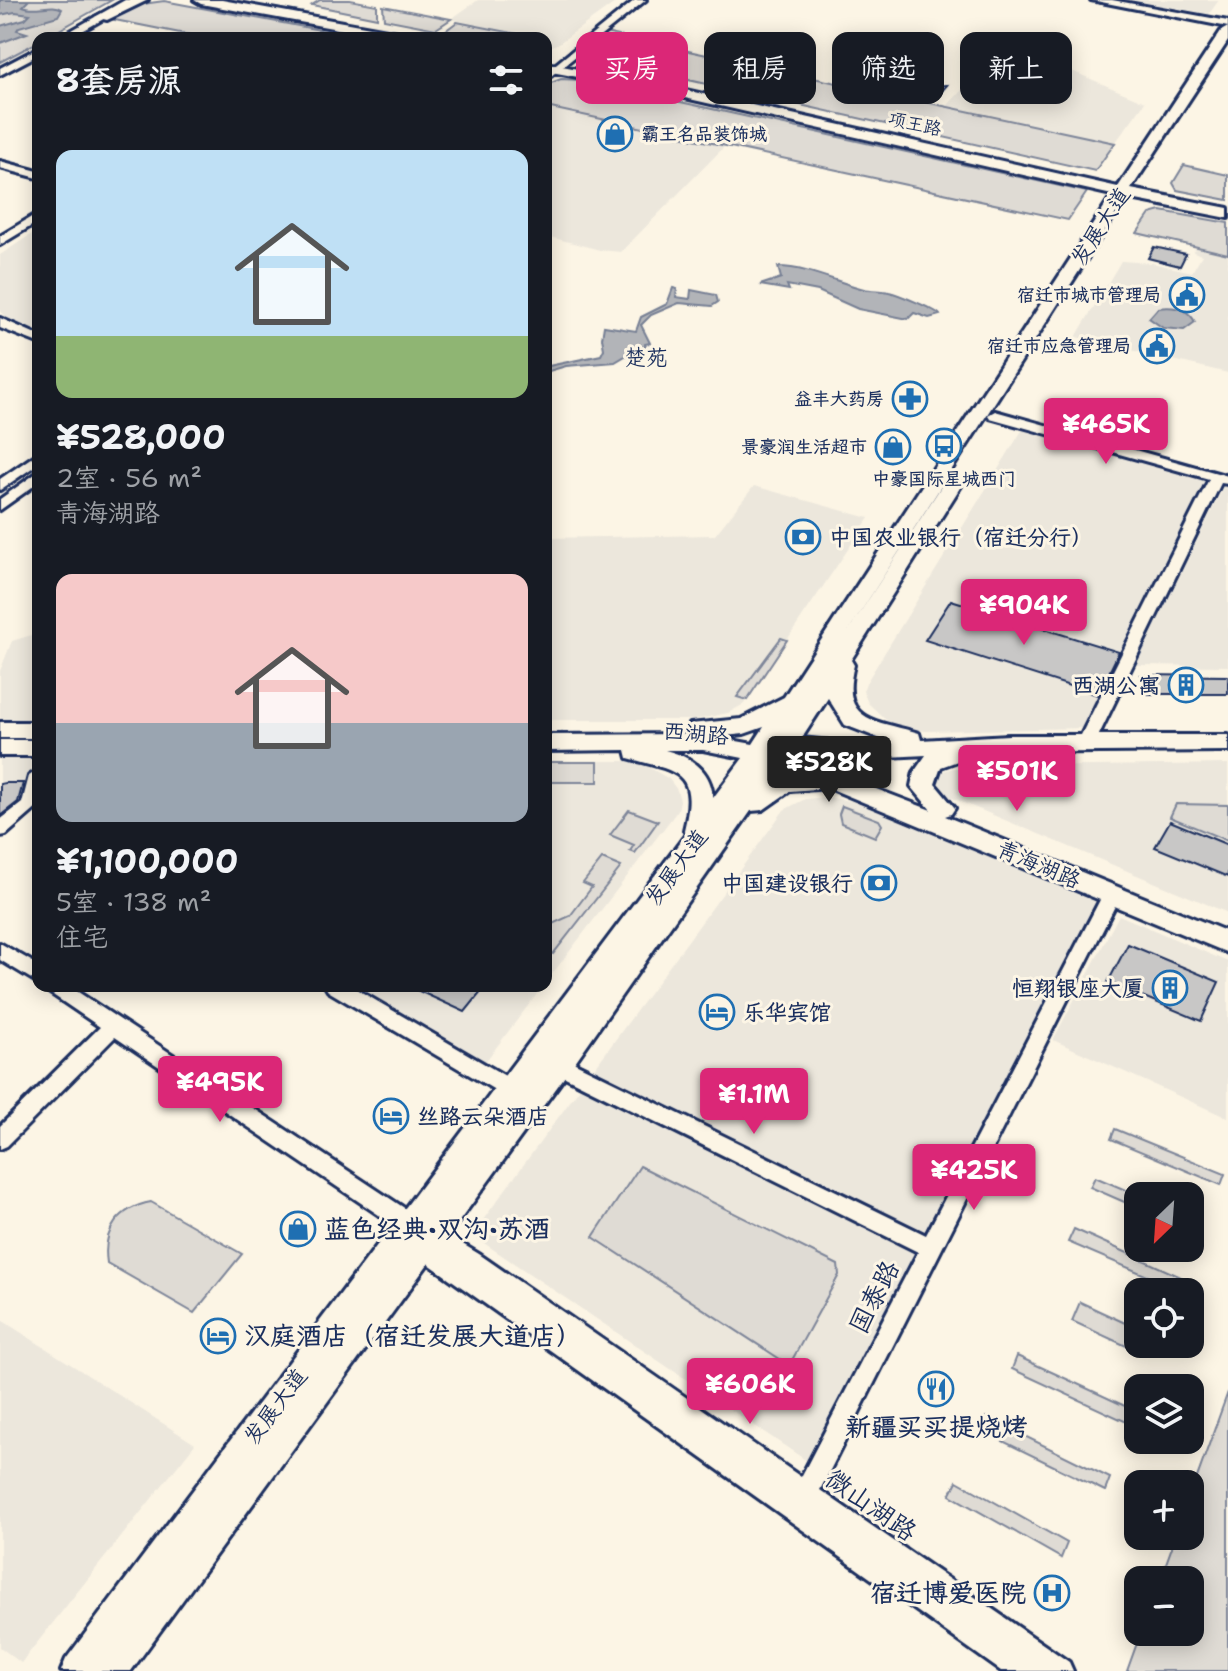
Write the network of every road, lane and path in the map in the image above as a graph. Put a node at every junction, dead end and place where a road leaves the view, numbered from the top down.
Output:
1 (113, 0) edge
2 (123, 0) edge
3 (132, 0) edge
4 (141, 0) edge
5 (201, 0) edge
6 (230, 0) edge
7 (626, 0) edge
8 (641, 0) edge
9 (1096, 0) edge
10 (98, 16) junction
11 (1228, 24) edge
12 (1228, 31) edge
13 (66, 32) edge
14 (73, 32) edge
15 (376, 32) edge
16 (399, 32) edge
17 (32, 52) edge
18 (1228, 54) edge
19 (552, 65) edge
20 (552, 65) edge
21 (552, 66) edge
22 (0, 70) edge
23 (0, 164) edge
24 (32, 173) edge
25 (1130, 191) junction
26 (1228, 207) edge
27 (1228, 213) edge
28 (32, 221) edge
29 (0, 241) edge
30 (0, 322) edge
31 (0, 328) edge
32 (32, 338) edge
33 (32, 339) edge
34 (995, 415) junction
35 (32, 462) edge
36 (1223, 478) edge
37 (32, 481) edge
38 (0, 486) edge
39 (0, 506) edge
40 (859, 633) junction
41 (792, 698) junction
42 (698, 729) junction
43 (0, 730) edge
44 (32, 730) edge
45 (552, 739) edge
46 (552, 739) edge
47 (552, 740) edge
48 (1009, 743) junction
49 (1086, 743) junction
50 (1228, 743) edge
51 (0, 748) edge
52 (32, 748) edge
53 (772, 749) junction
54 (899, 806) junction
55 (943, 808) junction
56 (32, 809) edge
57 (0, 830) edge
58 (699, 852) junction
59 (1112, 894) junction
60 (1228, 927) edge
61 (1228, 943) edge
62 (0, 950) edge
63 (32, 971) edge
64 (63, 992) edge
65 (345, 992) edge
66 (114, 1026) junction
67 (558, 1064) junction
68 (512, 1090) junction
69 (0, 1140) edge
70 (421, 1236) junction
71 (930, 1247) junction
72 (801, 1503) junction
73 (78, 1671) edge
74 (110, 1671) edge
75 (1023, 1671) edge
76 (1060, 1671) edge

1 - 10 main road
2 - 10 street
3 - 10 street
4 - 10 main road
5 - 15 main road
6 - 16 main road
7 - 19 street
8 - 20 street
9 - 11 street
10 - 13 street
10 - 14 street
12 - 25 main road, 发展大道
17 - 22 street
18 - 25 main road, 发展大道
21 - 25 main road, 项王路
23 - 24 street
25 - 26 main road, 项王路
25 - 27 main road, 项王路
25 - 34 main road, 发展大道
25 - 41 main road, 发展大道
28 - 29 street
30 - 32 street
31 - 33 street
34 - 36 street
34 - 40 main road, 发展大道
35 - 38 street
36 - 49 street
37 - 39 street
40 - 48 main road
40 - 53 main road, 发展大道
41 - 42 main road
41 - 53 main road, 发展大道
42 - 46 main road, 西湖路
42 - 53 main road, 西湖路
43 - 44 main road
45 - 53 main road, 西湖路
47 - 58 main road
48 - 49 main road, 西湖路
48 - 53 main road, 西湖路
48 - 55 main road
49 - 50 main road, 西湖路
51 - 52 main road
53 - 54 main road, 青海湖路
53 - 55 main road, 青海湖路
53 - 58 main road, 发展大道
54 - 58 main road
54 - 59 main road, 青海湖路
55 - 60 main road, 青海湖路
56 - 57 street
58 - 67 main road, 发展大道
58 - 68 main road, 发展大道
59 - 61 main road, 青海湖路
59 - 71 street, 国泰路
62 - 63 street
64 - 66 street, 微山湖路
65 - 68 street
66 - 69 street
66 - 70 street, 微山湖路
67 - 70 main road, 发展大道
67 - 71 street
68 - 70 main road, 发展大道
70 - 72 street, 微山湖路
70 - 73 main road, 发展大道
70 - 74 main road, 发展大道
71 - 72 street, 国泰路
72 - 75 street, 微山湖路
72 - 76 street, 微山湖路

